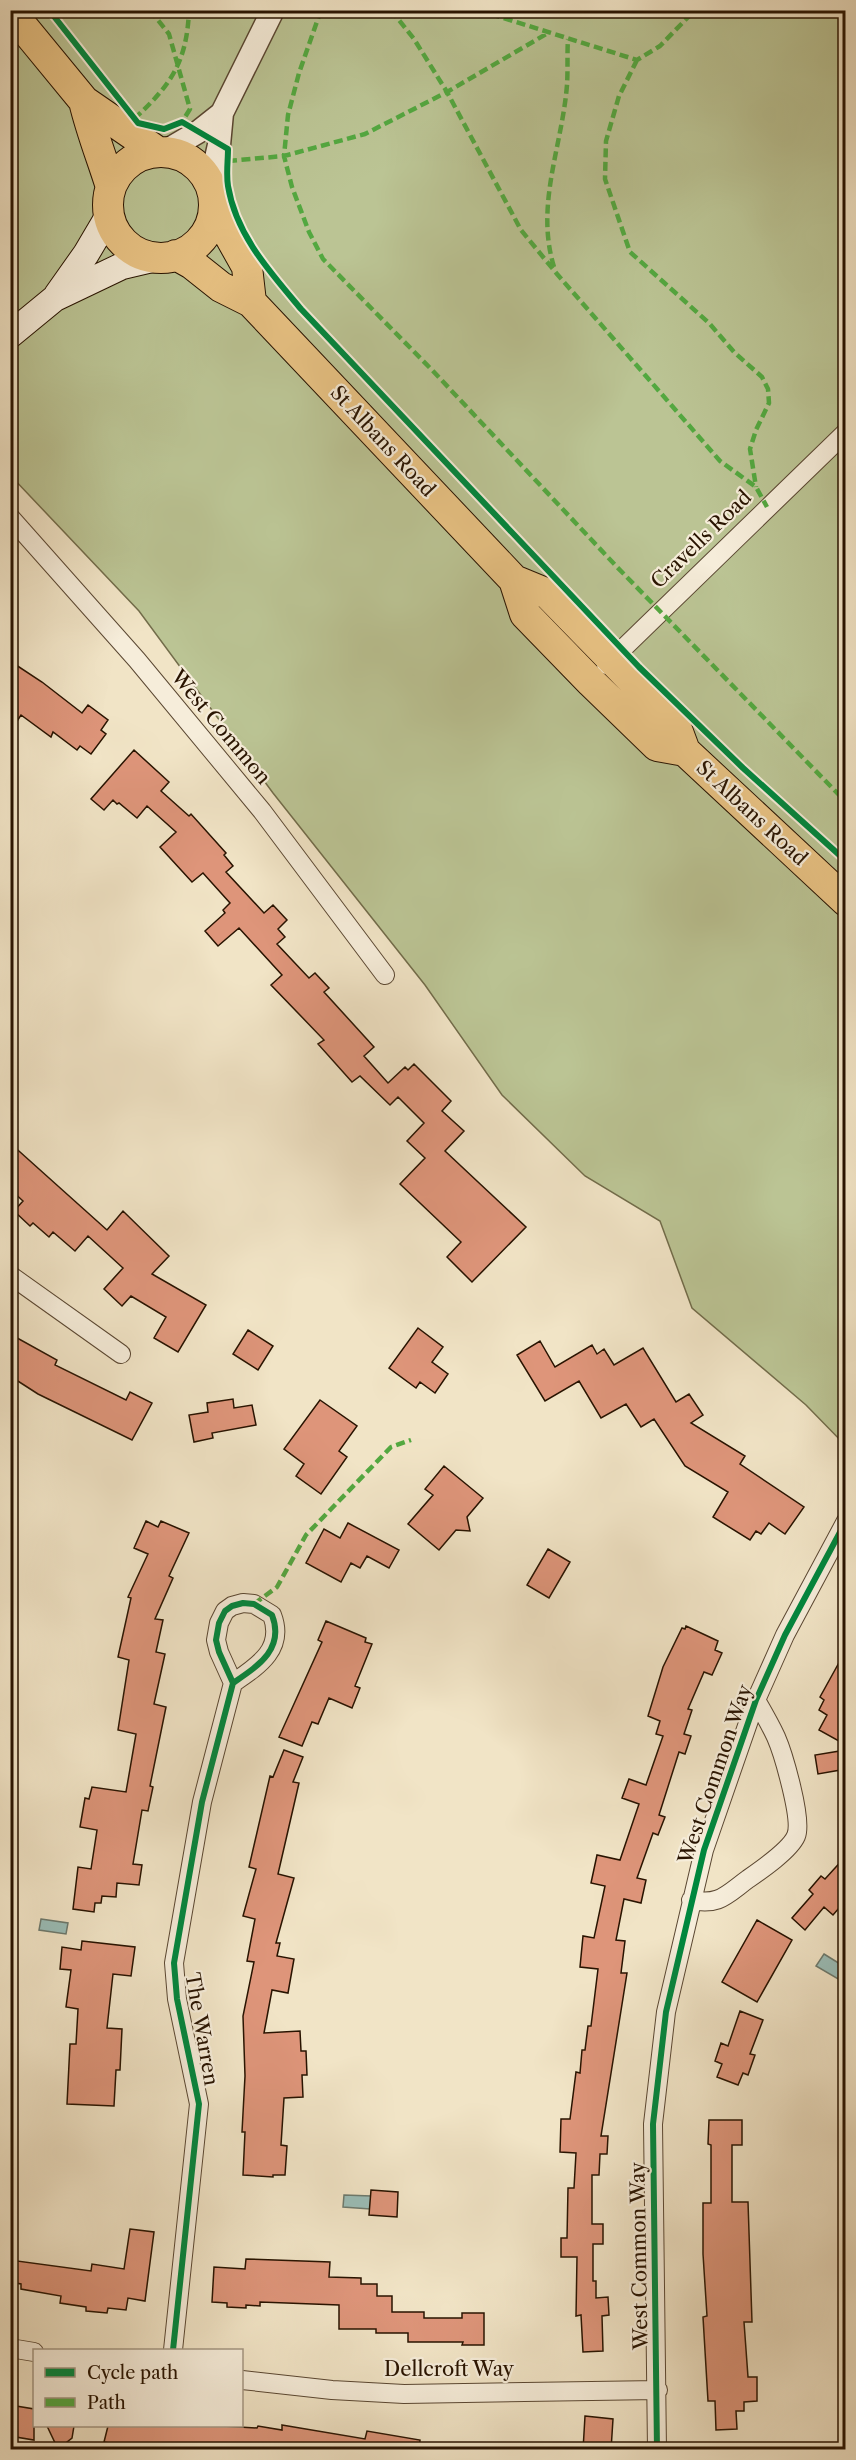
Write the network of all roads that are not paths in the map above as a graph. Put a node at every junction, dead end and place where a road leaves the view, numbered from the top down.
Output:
1 (273, 10) edge
2 (10, 11) edge
3 (84, 101) junction
4 (222, 113) junction
5 (161, 152) junction
6 (212, 196) junction
7 (110, 201) junction
8 (166, 256) junction
9 (55, 298) junction
10 (251, 302) junction
11 (10, 335) edge
12 (846, 432) edge
13 (10, 517) edge
14 (514, 580) junction
15 (612, 658) junction
16 (591, 682) junction
17 (685, 751) junction
18 (846, 901) edge
19 (386, 975) dead end
20 (10, 1275) edge
21 (121, 1354) dead end
22 (846, 1521) edge
23 (233, 1683) dead end
24 (756, 1700) junction
25 (691, 1899) junction
26 (10, 2348) edge
27 (173, 2349) edge
28 (33, 2352) edge
29 (243, 2380) edge
30 (658, 2390) junction
31 (657, 2450) edge

1 - 4 street
2 - 3 main road, St Albans Road
3 - 5 main road, St Albans Road
3 - 7 main road, St Albans Road
4 - 5 street
4 - 6 street
5 - 6 main road, St Albans Road
5 - 7 main road
6 - 8 main road
6 - 10 main road, St Albans Road
7 - 8 main road, St Albans Road
7 - 9 main road
8 - 9 main road
8 - 10 main road, St Albans Road
9 - 11 main road
10 - 14 main road, St Albans Road
12 - 15 street, Cravells Road
13 - 19 street, West Common
14 - 15 main road, St Albans Road
14 - 16 main road, St Albans Road
15 - 16 street, Cravells Road
15 - 17 main road, St Albans Road
16 - 17 main road, St Albans Road
17 - 18 main road, St Albans Road
20 - 21 street
22 - 24 street, West Common Way
23 - 27 street, The Warren
24 - 25 street, West Common Way
24 - 25 street, West Common Way
25 - 30 street, West Common Way
26 - 28 street
29 - 30 street, Dellcroft Way
30 - 31 street, West Common Way

